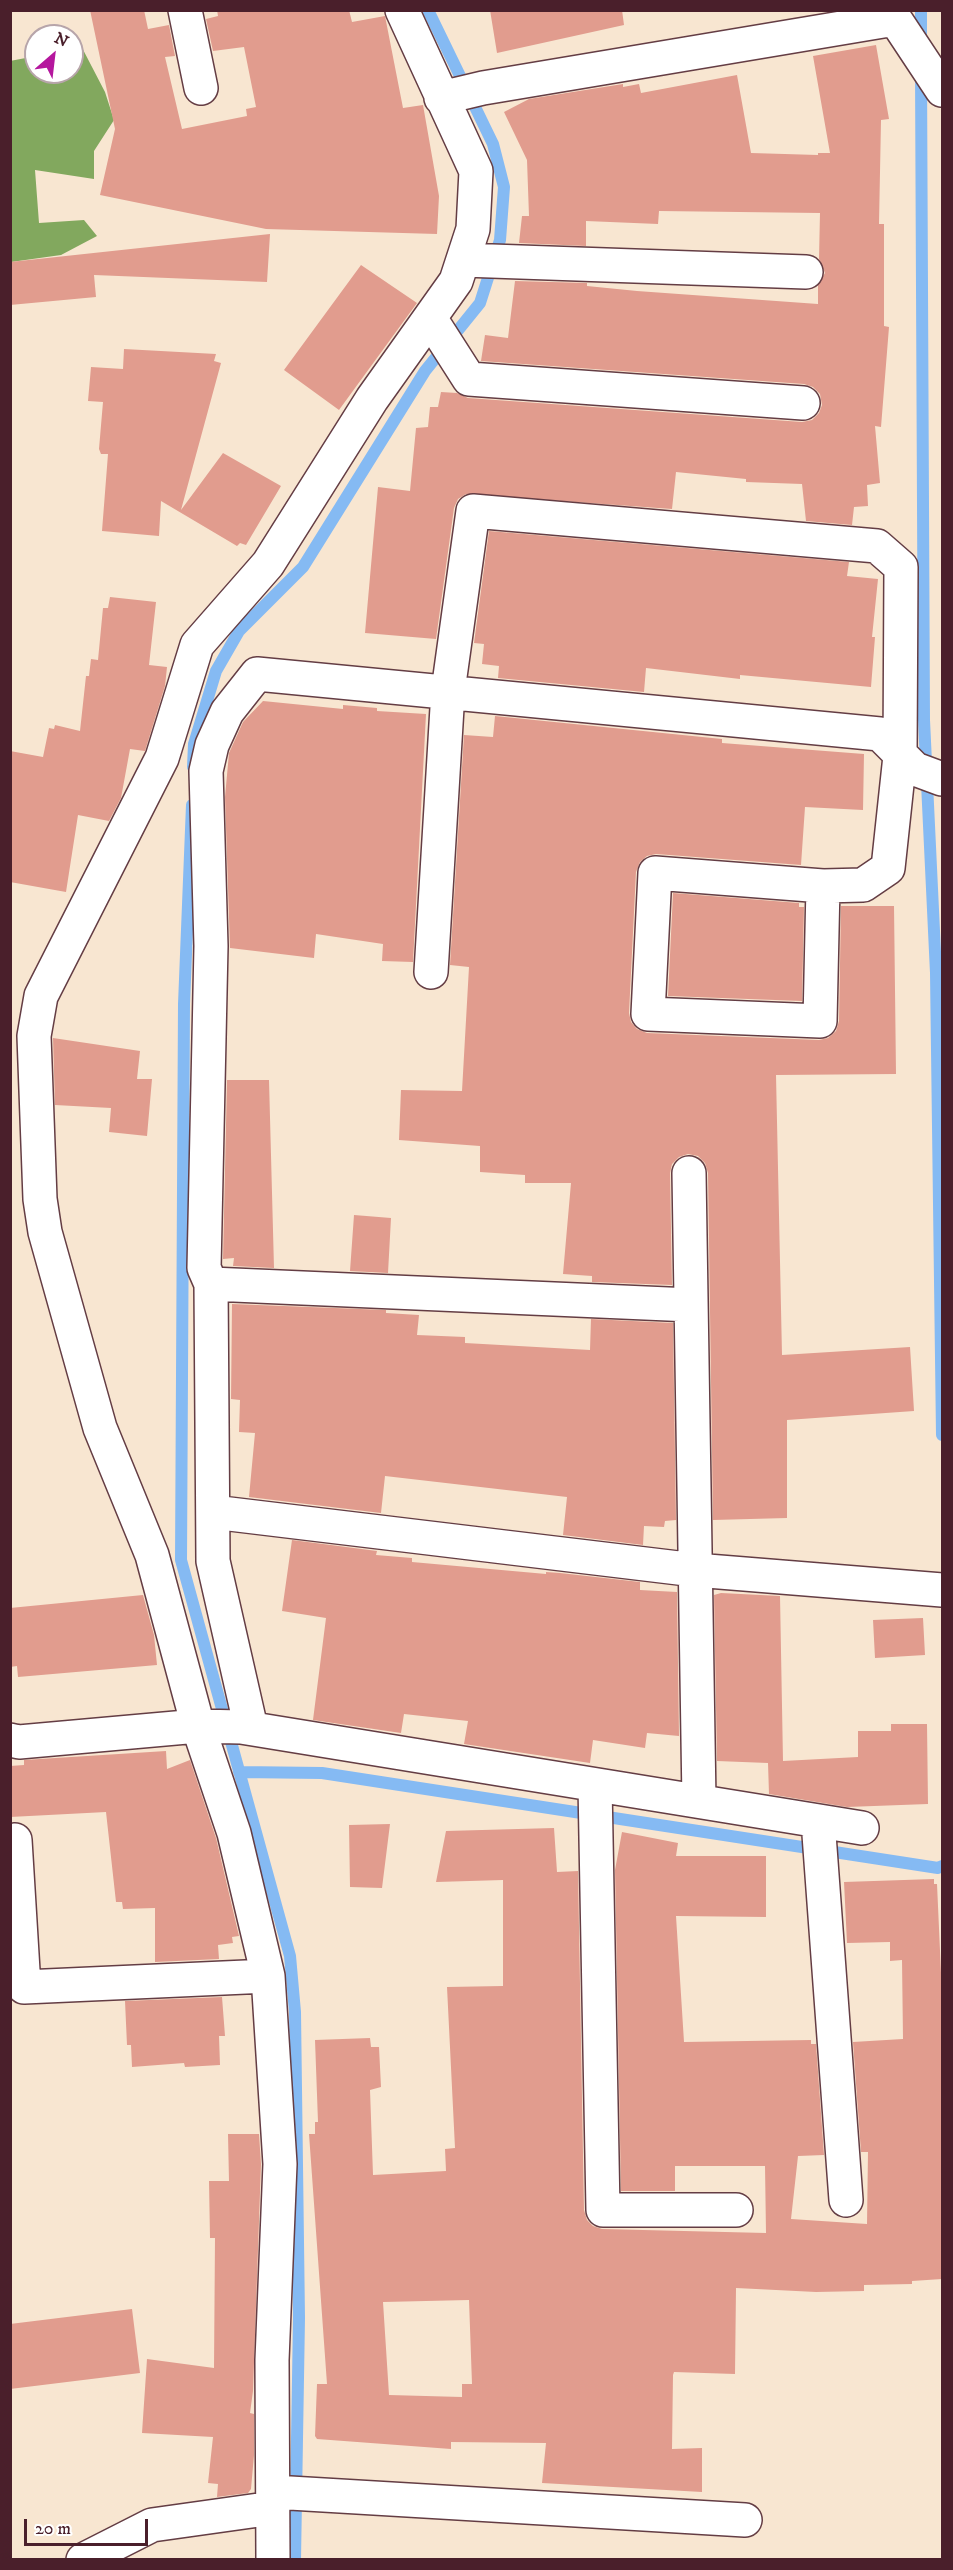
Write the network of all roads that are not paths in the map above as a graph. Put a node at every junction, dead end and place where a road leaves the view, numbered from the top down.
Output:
1 (184, 10) edge
2 (402, 10) edge
3 (201, 88) dead end
4 (941, 88) edge
5 (460, 93) junction
6 (470, 260) junction
7 (806, 272) dead end
8 (434, 324) junction
9 (803, 403) dead end
10 (447, 691) junction
11 (924, 770) edge
12 (823, 886) junction
13 (431, 972) dead end
14 (689, 1173) dead end
15 (211, 1284) junction
16 (691, 1305) junction
17 (213, 1512) junction
18 (695, 1570) junction
19 (936, 1589) edge
20 (203, 1726) junction
21 (246, 1728) junction
22 (10, 1740) edge
23 (595, 1791) junction
24 (699, 1802) junction
25 (862, 1828) dead end
26 (820, 1838) junction
27 (15, 1840) dead end
28 (268, 1976) junction
29 (846, 2200) dead end
30 (736, 2210) dead end
31 (285, 2497) junction
32 (745, 2520) dead end
33 (83, 2559) edge
34 (273, 2559) edge

1 - 3 street
2 - 5 street
4 - 5 street
5 - 6 street
6 - 7 street
6 - 8 street
8 - 9 street
8 - 20 street
10 - 11 street
10 - 11 street
10 - 13 street
10 - 15 street
11 - 12 street
12 - 12 street
14 - 16 street
15 - 16 street
15 - 17 street
16 - 18 street
17 - 18 street
17 - 21 street
18 - 19 street
18 - 24 street
20 - 21 street
20 - 22 street
20 - 28 street
21 - 23 street
23 - 24 street
23 - 30 street
24 - 26 street
25 - 26 street
26 - 29 street
27 - 28 street
28 - 31 street
31 - 32 street
31 - 33 street
31 - 34 street

